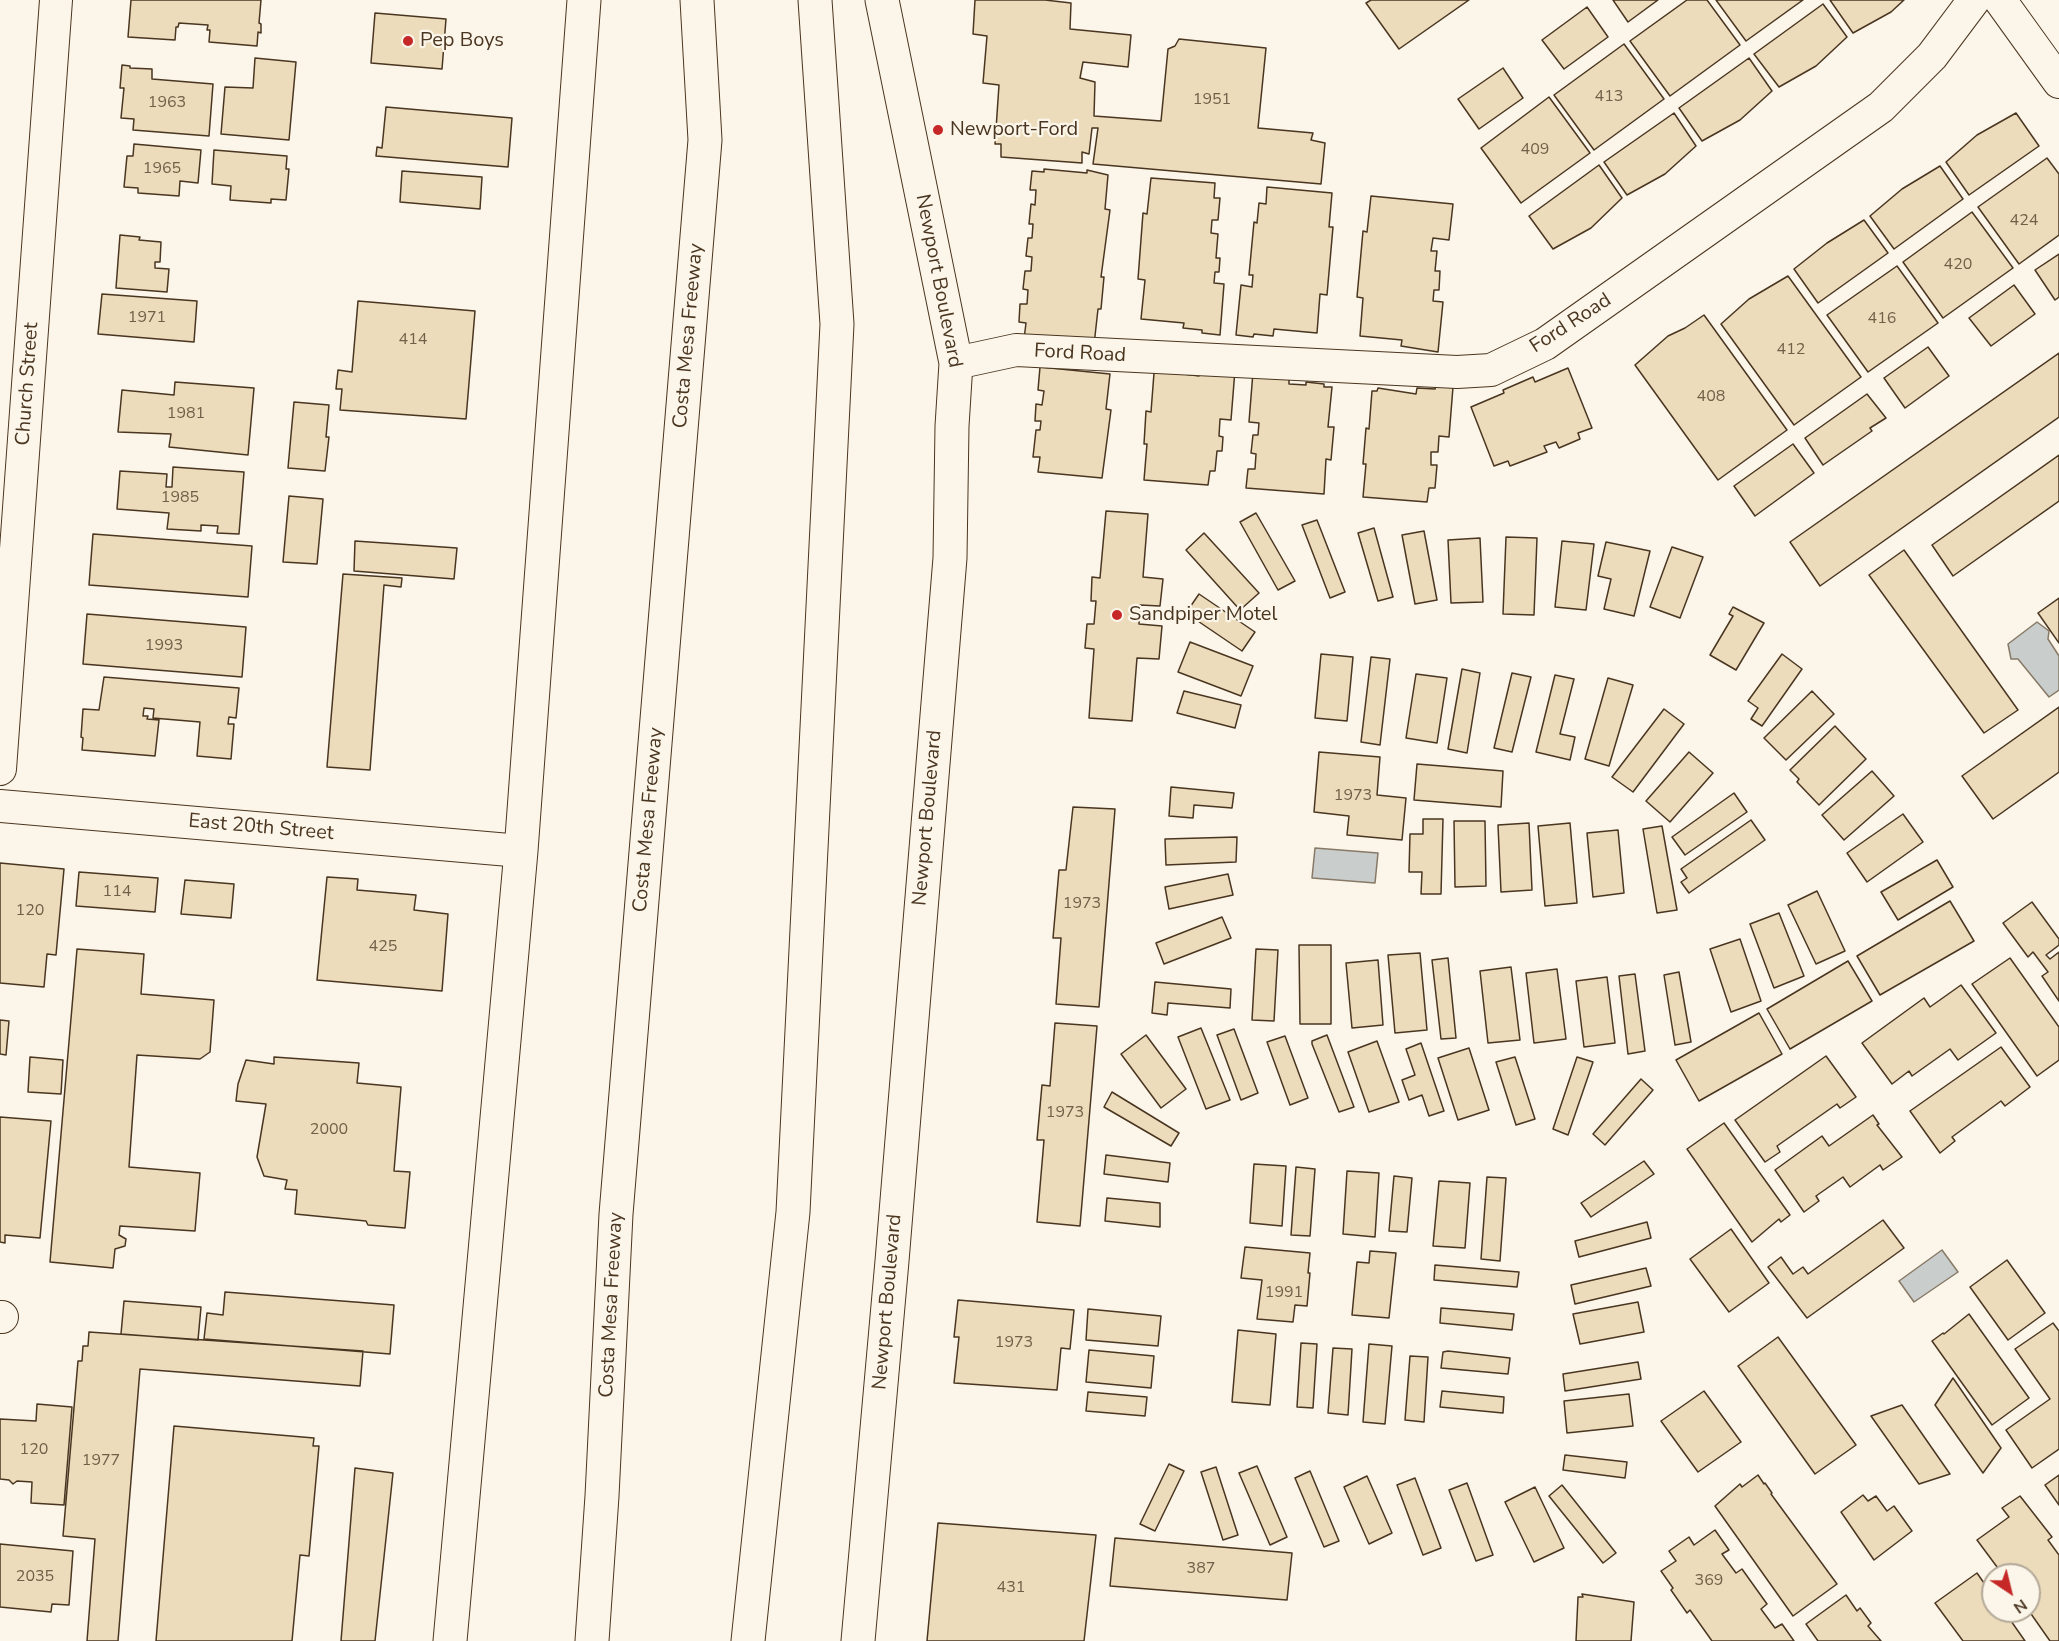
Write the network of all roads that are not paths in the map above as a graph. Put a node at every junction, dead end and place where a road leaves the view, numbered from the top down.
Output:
1 (56, 0) edge
2 (584, 0) edge
3 (697, 0) edge
4 (815, 0) edge
5 (882, 0) edge
6 (1974, 0) edge
7 (2000, 0) edge
8 (2059, 82) edge
9 (956, 363) junction
10 (0, 769) edge
11 (0, 806) edge
12 (521, 851) junction
13 (450, 1641) edge
14 (592, 1641) edge
15 (748, 1641) edge
16 (858, 1641) edge

1 - 10 street, Church Street
2 - 12 main road
3 - 14 main road, Costa Mesa Freeway
4 - 15 main road
5 - 9 main road, Newport Boulevard
6 - 9 street, Ford Road
7 - 8 street
9 - 16 main road, Newport Boulevard
11 - 12 street, East 20th Street
12 - 13 main road

